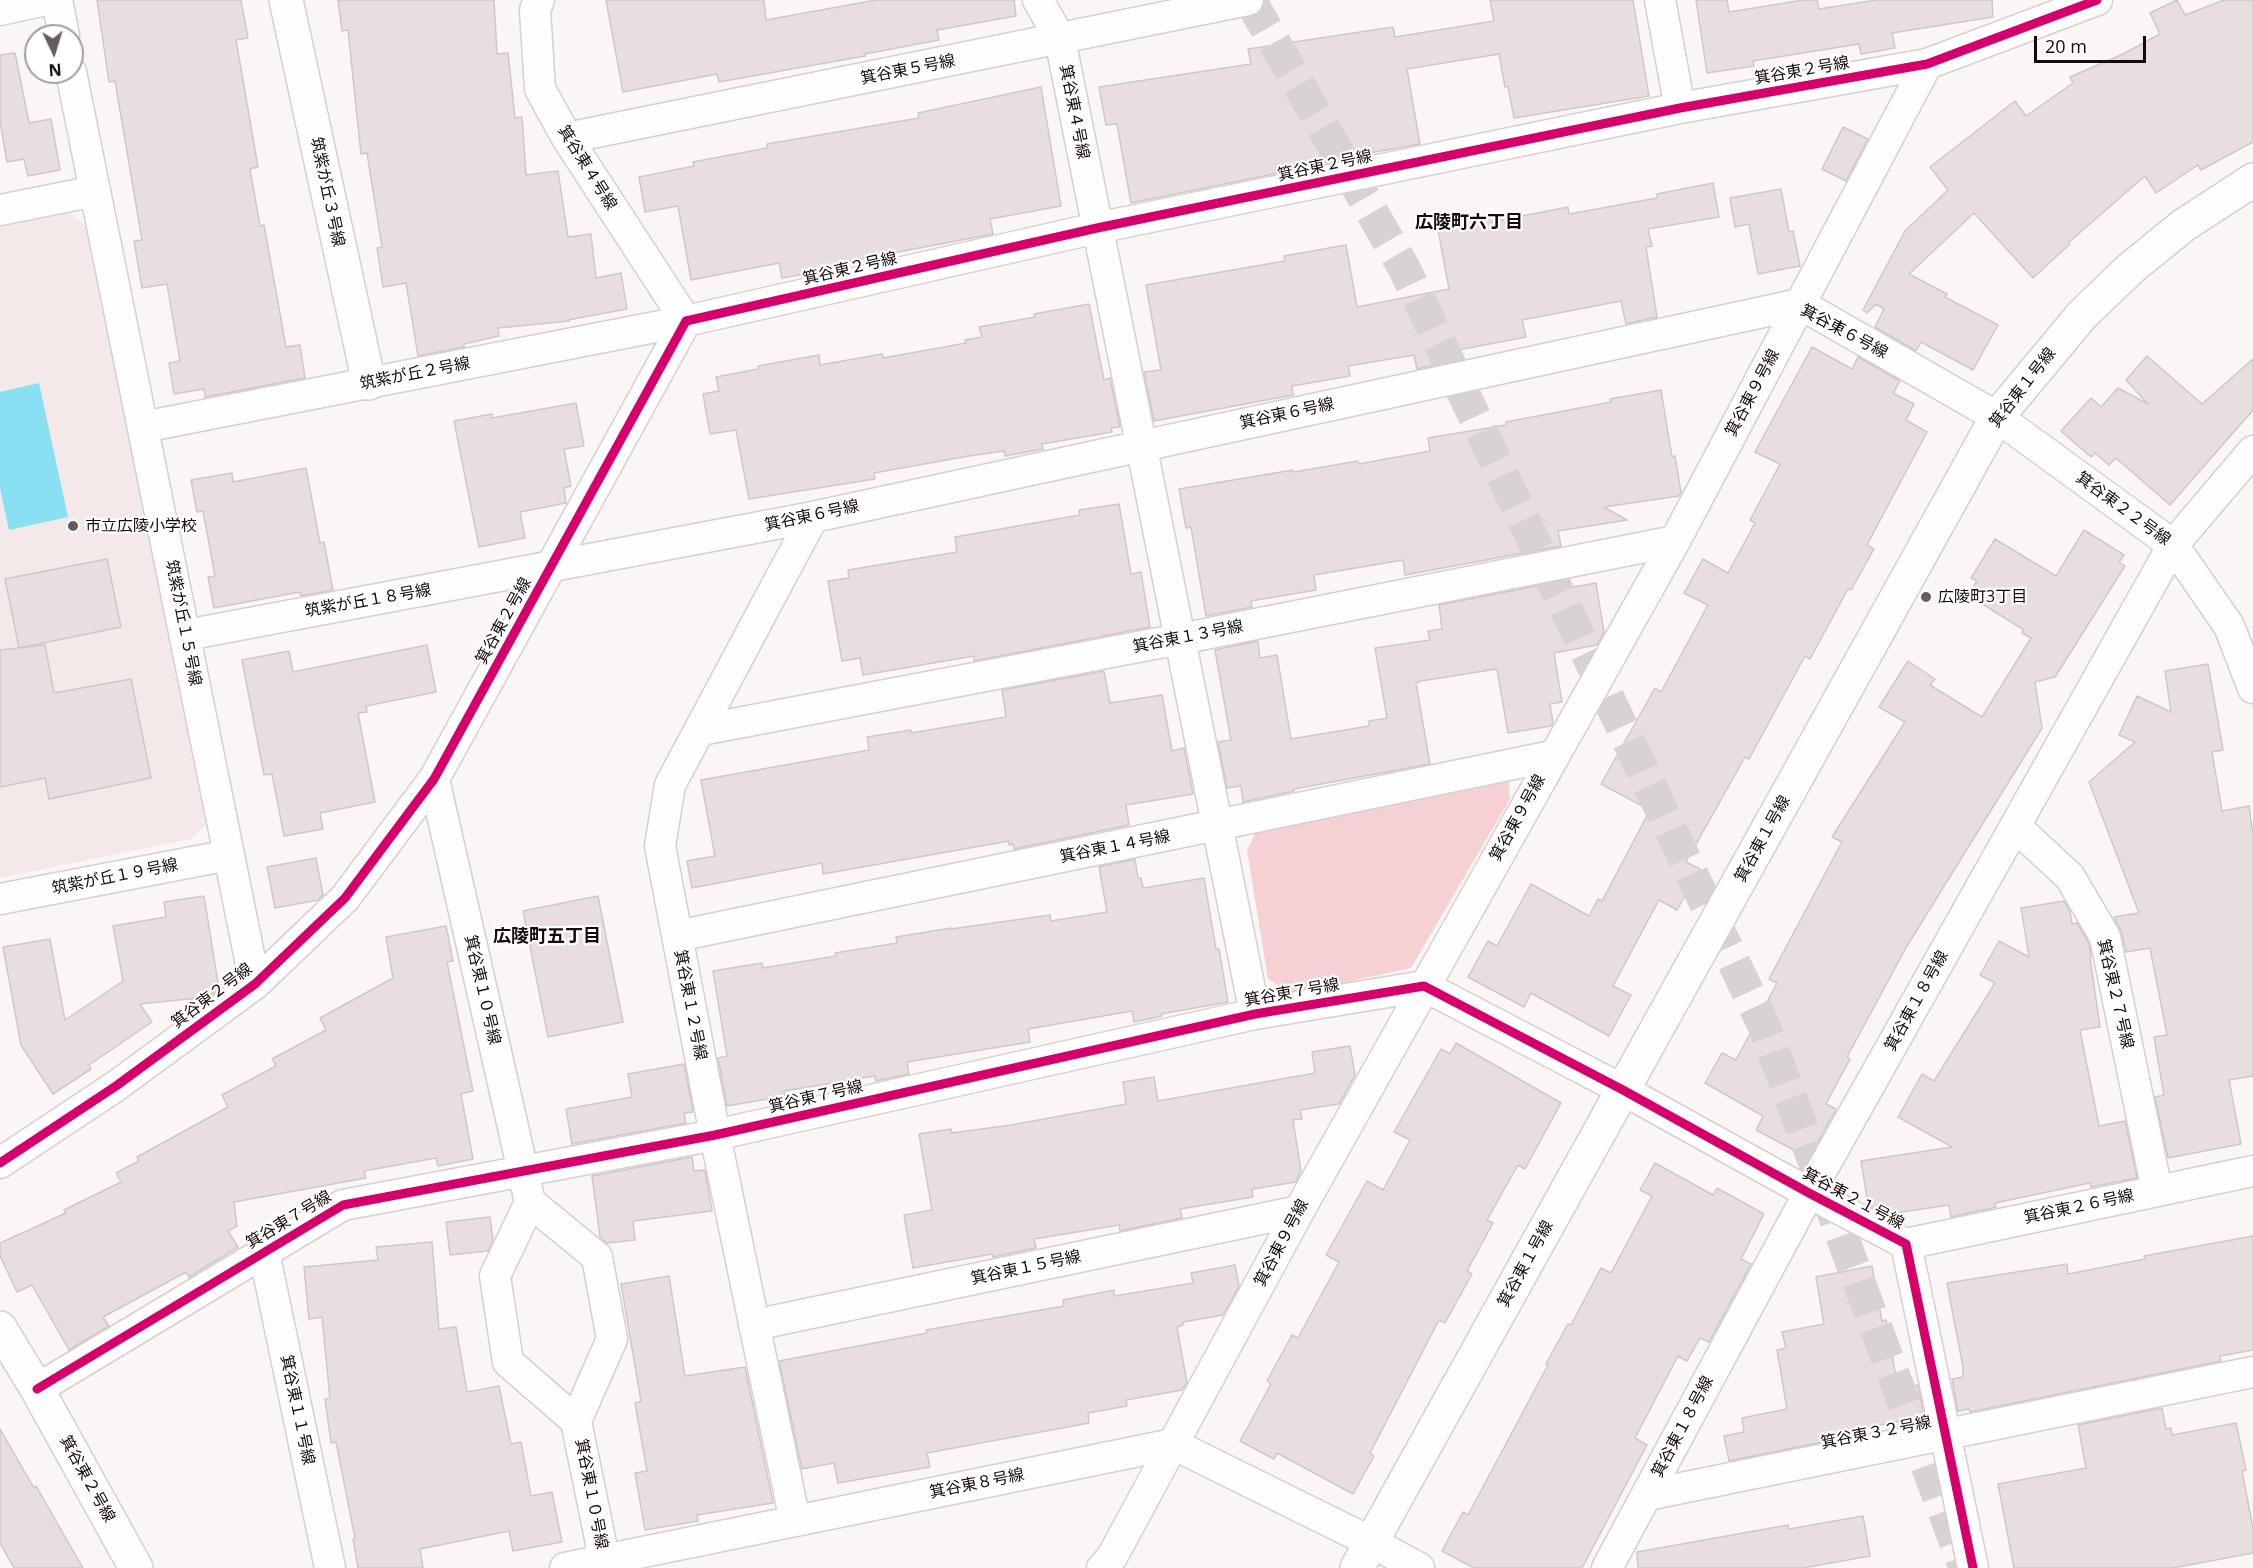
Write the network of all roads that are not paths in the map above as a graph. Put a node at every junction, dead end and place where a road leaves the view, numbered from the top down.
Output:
1 (46, 0) edge
2 (57, 0) edge
3 (286, 0) edge
4 (538, 0) edge
5 (1038, 0) edge
6 (1052, 0) edge
7 (1248, 0) edge
8 (1660, 0) edge
9 (2097, 0) edge
10 (0, 10) edge
11 (62, 24) edge
12 (1060, 39) junction
13 (1926, 64) junction
14 (73, 84) edge
15 (1680, 108) junction
16 (567, 138) junction
17 (2253, 180) edge
18 (95, 191) junction
19 (0, 210) edge
20 (1097, 228) junction
21 (1800, 304) junction
22 (686, 321) junction
23 (369, 383) junction
24 (1997, 417) junction
25 (143, 427) junction
26 (1141, 445) junction
27 (2253, 451) edge
28 (813, 517) junction
29 (1675, 542) junction
30 (2173, 545) junction
31 (551, 568) junction
32 (186, 635) junction
33 (1180, 639) junction
34 (2253, 688) edge
35 (701, 730) junction
36 (1552, 756) junction
37 (434, 778) junction
38 (2015, 826) junction
39 (1217, 827) junction
40 (229, 855) junction
41 (0, 899) edge
42 (677, 936) junction
43 (255, 984) junction
44 (1424, 986) junction
45 (1255, 1014) junction
46 (1623, 1090) junction
47 (714, 1135) junction
48 (0, 1162) edge
49 (522, 1170) junction
50 (2253, 1171) edge
51 (2157, 1191) junction
52 (1809, 1193) junction
53 (530, 1202) junction
54 (1299, 1211) junction
55 (1906, 1244) junction
56 (264, 1252) junction
57 (754, 1325) junction
58 (0, 1328) edge
59 (2253, 1372) edge
60 (37, 1389) junction
61 (576, 1421) junction
62 (1945, 1435) junction
63 (1173, 1444) junction
64 (1647, 1495) junction
65 (795, 1521) junction
66 (1364, 1555) edge
67 (606, 1564) edge
68 (136, 1568) edge
69 (330, 1568) edge
70 (565, 1568) edge
71 (1102, 1568) edge
72 (1419, 1568) edge
73 (1607, 1568) edge
74 (1973, 1568) edge

1 - 10 street
2 - 11 street
3 - 23 street, 筑紫が丘３号線
4 - 16 street, 箕谷東４号線
5 - 12 street, 箕谷東４号線
6 - 12 street
7 - 12 street, 箕谷東５号線
8 - 15 street
9 - 13 street, 箕谷東２号線
12 - 16 street, 箕谷東５号線
12 - 20 street, 箕谷東４号線
13 - 15 street, 箕谷東２号線
13 - 21 street, 箕谷東９号線
14 - 18 street, 筑紫が丘１５号線
15 - 20 street, 箕谷東２号線
16 - 22 street, 箕谷東４号線
17 - 24 street, 箕谷東１号線
18 - 19 street
18 - 25 street, 筑紫が丘１５号線
20 - 22 street, 箕谷東２号線
20 - 26 street, 箕谷東４号線
21 - 24 street, 箕谷東６号線
21 - 26 street, 箕谷東６号線
21 - 29 street, 箕谷東９号線
22 - 23 street, 筑紫が丘２号線
22 - 31 street, 箕谷東２号線
23 - 25 street, 筑紫が丘２号線
24 - 30 street, 箕谷東２２号線
24 - 46 street, 箕谷東１号線
25 - 32 street, 筑紫が丘１５号線
26 - 28 street, 箕谷東６号線
26 - 33 street, 箕谷東４号線
27 - 30 street, 箕谷東１８号線
28 - 31 street, 箕谷東６号線
28 - 35 street, 箕谷東１２号線
29 - 33 street, 箕谷東１３号線
29 - 36 street, 箕谷東９号線
30 - 34 street, 箕谷東２２号線
30 - 38 street, 箕谷東１８号線
31 - 32 street, 筑紫が丘１８号線
31 - 37 street, 箕谷東２号線
32 - 40 street, 筑紫が丘１５号線
33 - 35 street, 箕谷東１３号線
33 - 39 street, 箕谷東４号線
35 - 42 street, 箕谷東１２号線
36 - 39 street, 箕谷東１４号線
36 - 44 street, 箕谷東９号線
37 - 43 street, 箕谷東２号線
37 - 49 street, 箕谷東１０号線
38 - 51 street, 箕谷東２７号線
38 - 52 street, 箕谷東１８号線
39 - 42 street, 箕谷東１４号線
39 - 45 street, 箕谷東４号線
40 - 41 street, 筑紫が丘１９号線
40 - 43 street, 筑紫が丘１５号線
42 - 47 street, 箕谷東１２号線
43 - 48 street, 箕谷東２号線
44 - 45 street, 箕谷東７号線
44 - 46 street
44 - 54 street, 箕谷東９号線
45 - 47 street, 箕谷東７号線
46 - 52 street, 箕谷東２１号線
46 - 66 street, 箕谷東１号線
47 - 49 street, 箕谷東７号線
47 - 57 street, 箕谷東１２号線
49 - 53 street, 箕谷東１０号線
49 - 56 street, 箕谷東７号線
50 - 51 street, 箕谷東２６号線
51 - 55 street, 箕谷東２６号線
52 - 55 street, 箕谷東２１号線
52 - 64 street, 箕谷東１８号線
53 - 61 street, 箕谷東１０号線
53 - 61 street, 箕谷東１０号線
54 - 57 street, 箕谷東１５号線
54 - 63 street, 箕谷東９号線
55 - 62 street, 箕谷東２１号線
56 - 60 street, 箕谷東７号線
56 - 69 street, 箕谷東１１号線
57 - 65 street, 箕谷東１２号線
58 - 60 street, 箕谷東２号線
59 - 62 street, 箕谷東３２号線
60 - 68 street, 箕谷東２号線
61 - 67 street, 箕谷東１０号線
62 - 64 street, 箕谷東３２号線
62 - 74 street, 箕谷東２１号線
63 - 65 street, 箕谷東８号線
63 - 66 street
63 - 71 street, 箕谷東９号線
64 - 73 street, 箕谷東１８号線
65 - 67 street, 箕谷東８号線
66 - 72 street
67 - 70 street, 箕谷東８号線

